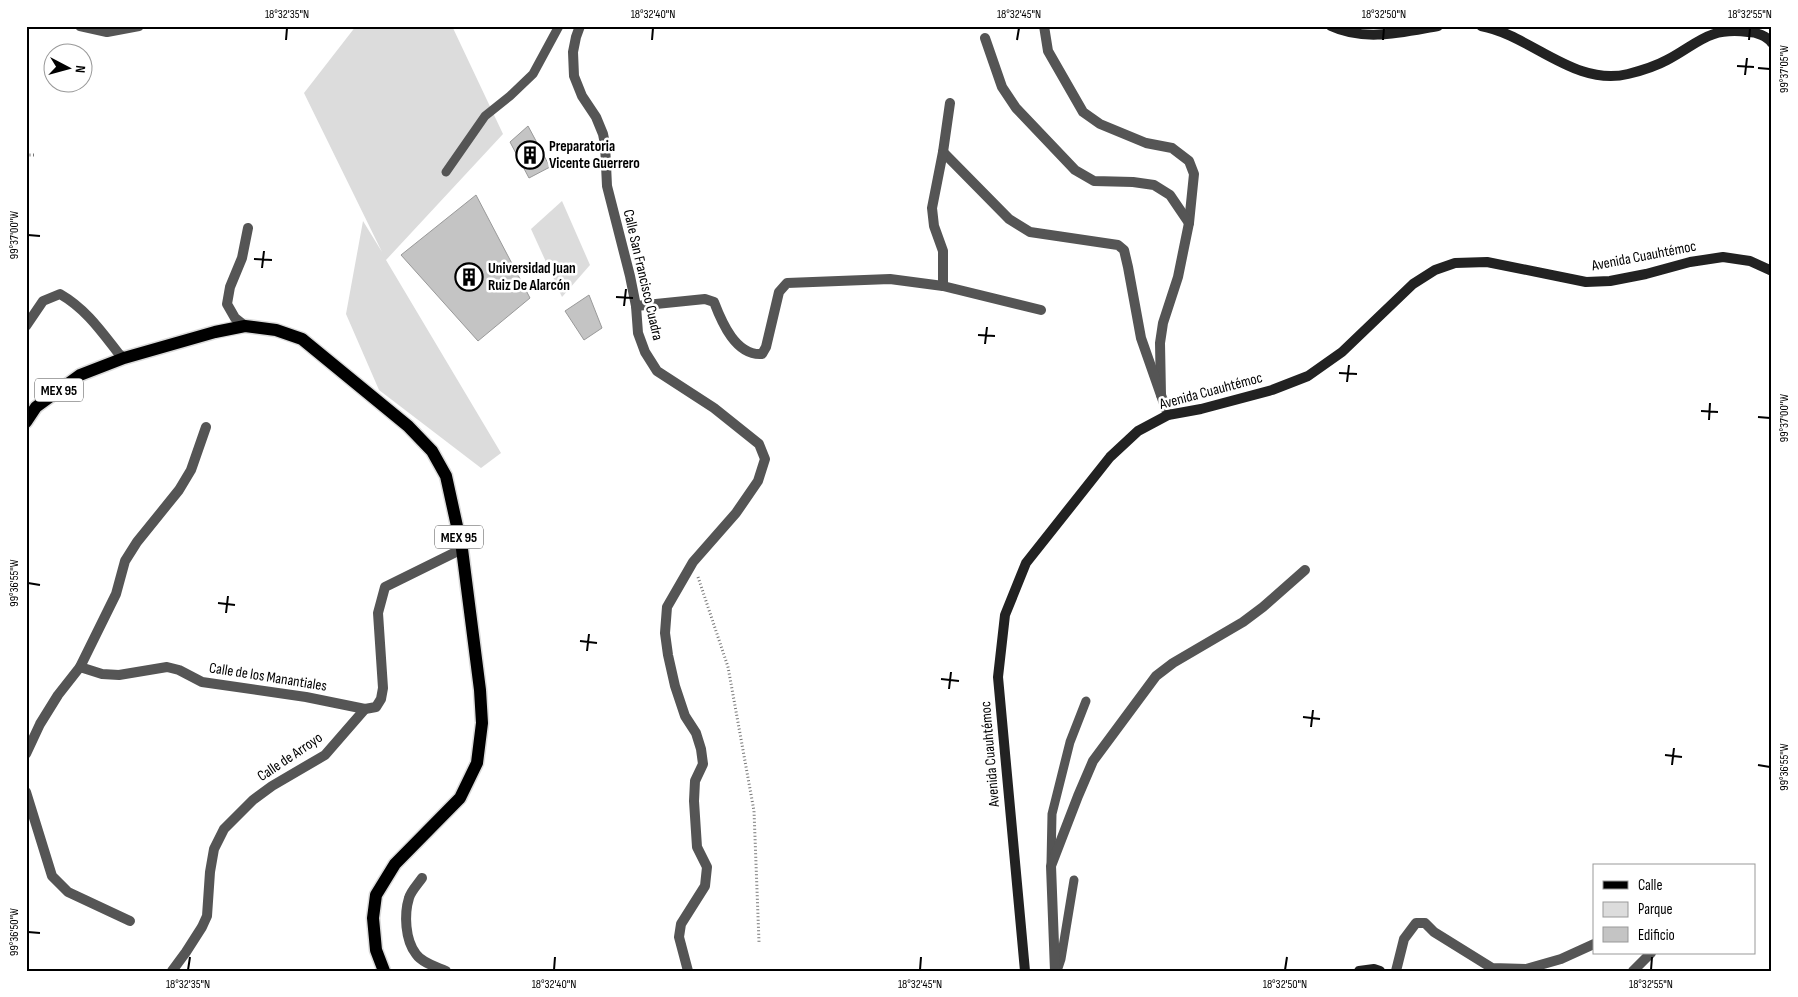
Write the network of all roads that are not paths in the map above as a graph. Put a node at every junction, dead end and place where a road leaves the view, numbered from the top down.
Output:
1 (80, 26) edge
2 (139, 26) edge
3 (559, 26) edge
4 (580, 26) edge
5 (1044, 26) edge
6 (1330, 26) edge
7 (1438, 26) edge
8 (1481, 26) edge
9 (985, 38) dead end
10 (1772, 43) edge
11 (950, 103) dead end
12 (943, 152) junction
13 (446, 172) dead end
14 (1189, 223) junction
15 (248, 228) dead end
16 (1772, 271) edge
17 (943, 286) junction
18 (636, 306) junction
19 (1042, 310) dead end
20 (26, 326) edge
21 (245, 326) junction
22 (124, 358) junction
23 (1161, 395) junction
24 (1168, 415) junction
25 (26, 422) edge
26 (206, 427) dead end
27 (462, 549) junction
28 (1305, 570) dead end
29 (80, 667) junction
30 (1086, 701) dead end
31 (365, 709) junction
32 (26, 754) edge
33 (26, 792) edge
34 (1051, 866) junction
35 (422, 878) dead end
36 (1074, 880) dead end
37 (130, 921) dead end
38 (1593, 944) edge
39 (1650, 954) edge
40 (172, 971) edge
41 (384, 971) edge
42 (446, 971) edge
43 (688, 971) edge
44 (1025, 971) edge
45 (1056, 971) edge
46 (1359, 971) edge
47 (1380, 971) edge
48 (1396, 971) edge
49 (1634, 971) edge

1 - 2 street
3 - 13 lane
4 - 18 street, Calle San Francisco Cuadra
5 - 14 street
6 - 7 main road
8 - 10 main road
9 - 14 street
11 - 12 street
12 - 17 street
12 - 23 street
14 - 23 street
15 - 21 street
16 - 24 main road, Avenida Cuauhtémoc
17 - 18 street
17 - 19 street
18 - 43 street, Calle San Francisco Cuadra
20 - 22 street
21 - 22 main road, MEX 95
21 - 27 main road, MEX 95
22 - 25 main road, MEX 95
23 - 24 street
24 - 44 main road, Avenida Cuauhtémoc
26 - 29 street
27 - 31 street, Calle de Arroyo
27 - 41 main road, MEX 95
28 - 34 street
29 - 31 street, Calle de los Manantiales
29 - 32 street
30 - 34 lane
31 - 40 street, Calle de Arroyo
33 - 37 street
34 - 45 street
35 - 42 street
36 - 45 lane
38 - 48 street
39 - 49 street
46 - 47 main road

